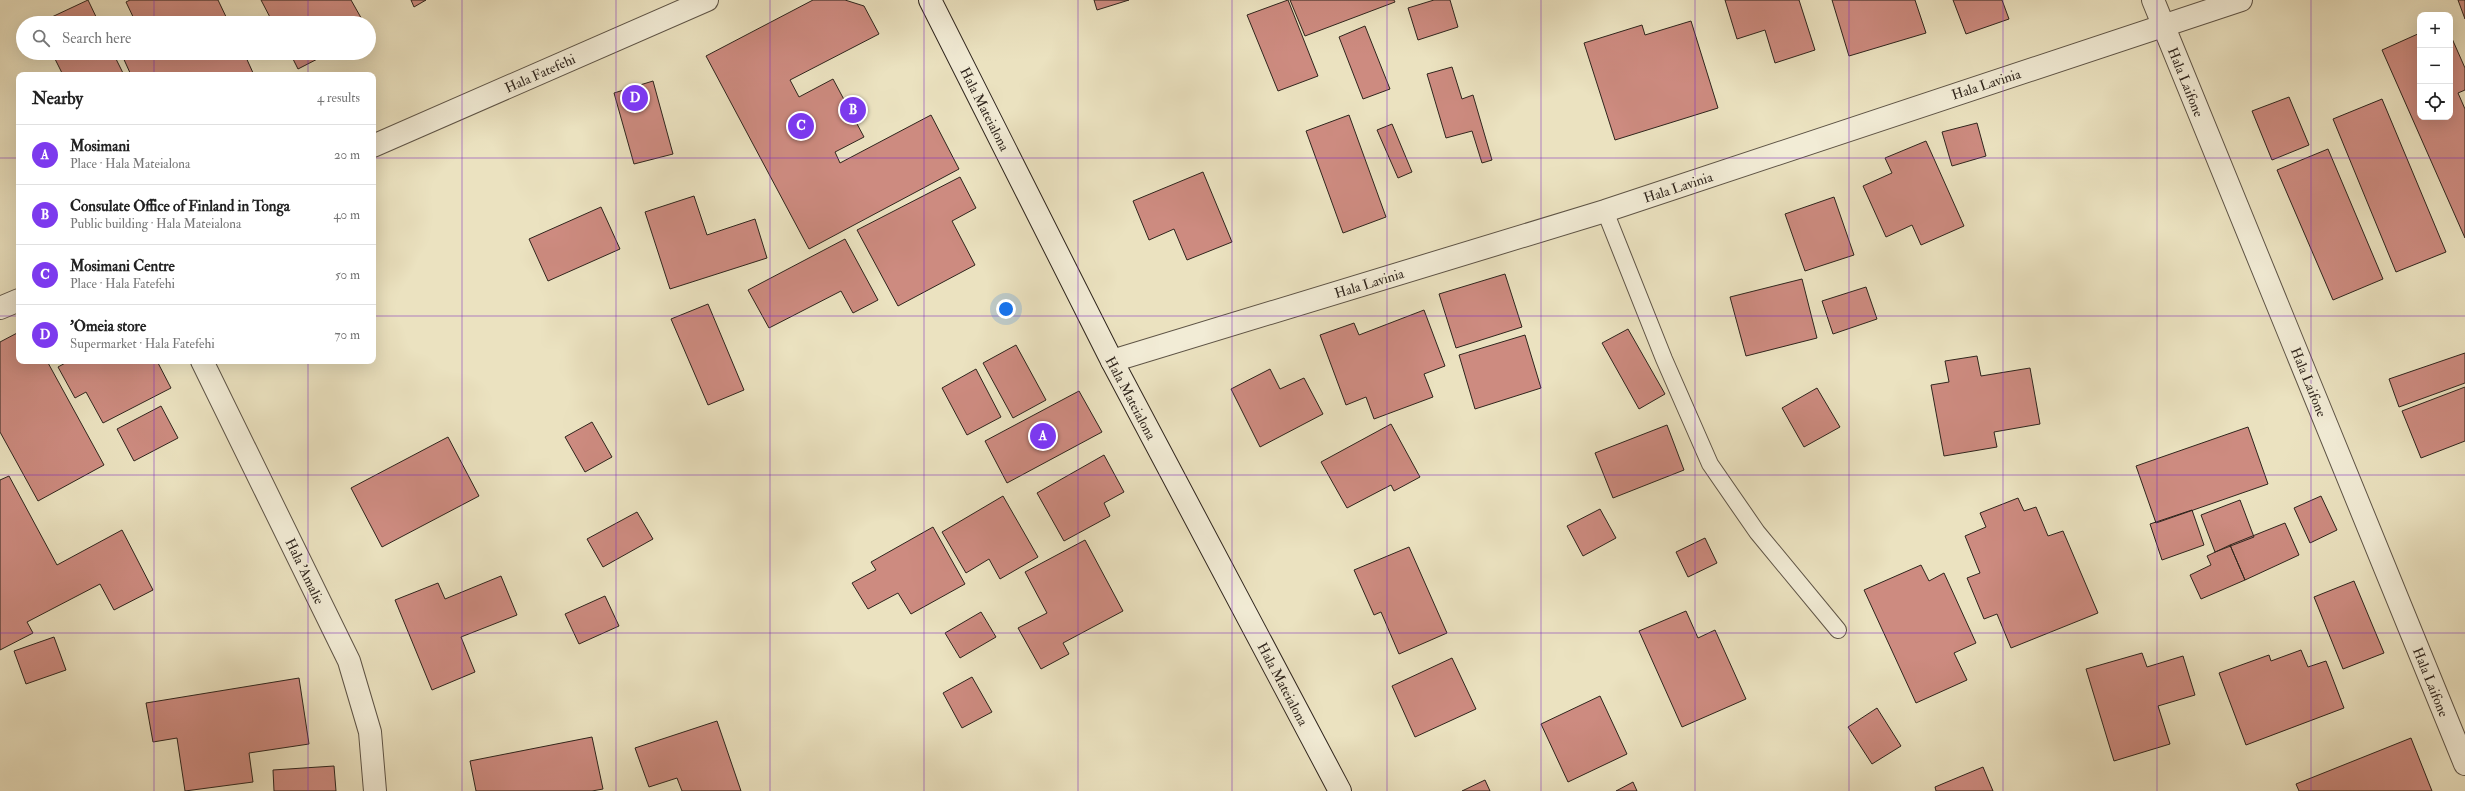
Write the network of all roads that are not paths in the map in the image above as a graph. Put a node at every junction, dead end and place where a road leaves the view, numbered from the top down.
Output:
1 (707, 0) edge
2 (930, 0) edge
3 (2153, 0) edge
4 (2241, 0) edge
5 (2163, 25) junction
6 (376, 145) edge
7 (1605, 211) junction
8 (16, 301) edge
9 (0, 308) edge
10 (1112, 361) junction
11 (203, 364) edge
12 (1838, 630) dead end
13 (2465, 764) edge
14 (375, 791) edge
15 (1340, 791) edge

1 - 6 street, Hala Fatefehi
2 - 10 street, Hala Mateialona
3 - 5 street, Hala Laifone
4 - 5 street, Hala Lavinia
5 - 7 street, Hala Lavinia
5 - 13 street, Hala Laifone
7 - 10 street, Hala Lavinia
7 - 12 lane
8 - 9 street
10 - 15 street, Hala Mateialona
11 - 14 street, Hala 'Amalie

